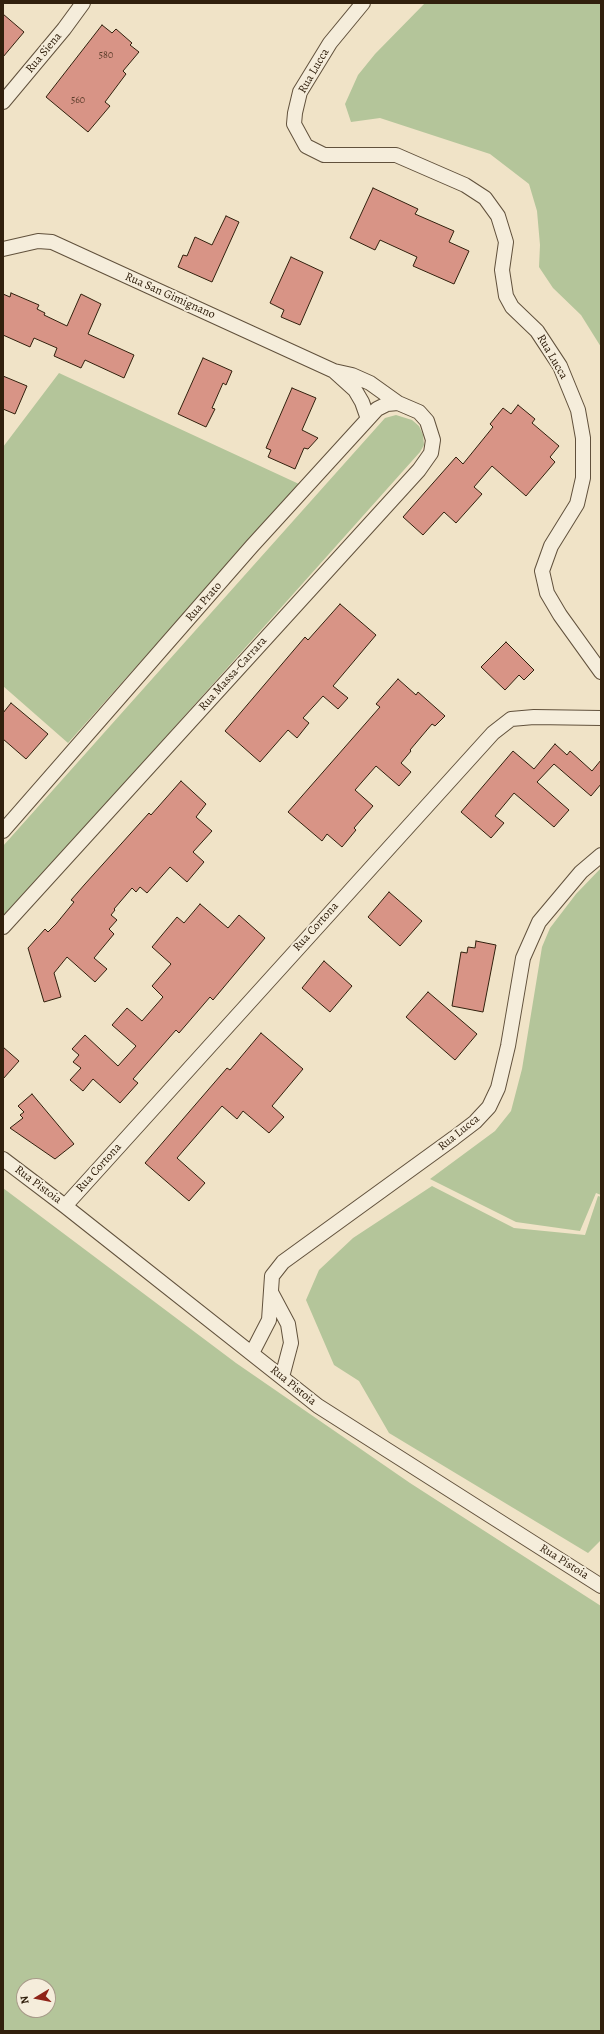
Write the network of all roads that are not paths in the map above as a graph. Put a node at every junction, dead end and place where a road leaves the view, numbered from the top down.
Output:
1 (83, 3) edge
2 (363, 3) edge
3 (3, 102) edge
4 (3, 250) edge
5 (334, 371) junction
6 (398, 403) junction
7 (368, 419) junction
8 (601, 672) edge
9 (601, 718) edge
10 (3, 831) edge
11 (601, 855) edge
12 (3, 927) edge
13 (3, 1159) edge
14 (65, 1206) junction
15 (270, 1292) junction
16 (252, 1353) junction
17 (282, 1377) junction
18 (601, 1586) edge

1 - 3 street, Rua Siena
2 - 8 street, Rua Lucca
4 - 5 street, Rua San Gimignano
5 - 6 street, Rua San Gimignano
5 - 7 street, Rua San Gimignano
6 - 7 street, Rua Prato
6 - 12 street, Rua Massa-Carrara
7 - 10 street, Rua Prato
9 - 14 street, Rua Cortona
11 - 15 street, Rua Lucca
13 - 14 street, Rua Pistoia
14 - 16 street, Rua Pistoia
15 - 16 street, Rua Lucca
15 - 17 street
16 - 17 street, Rua Pistoia
17 - 18 street, Rua Pistoia

